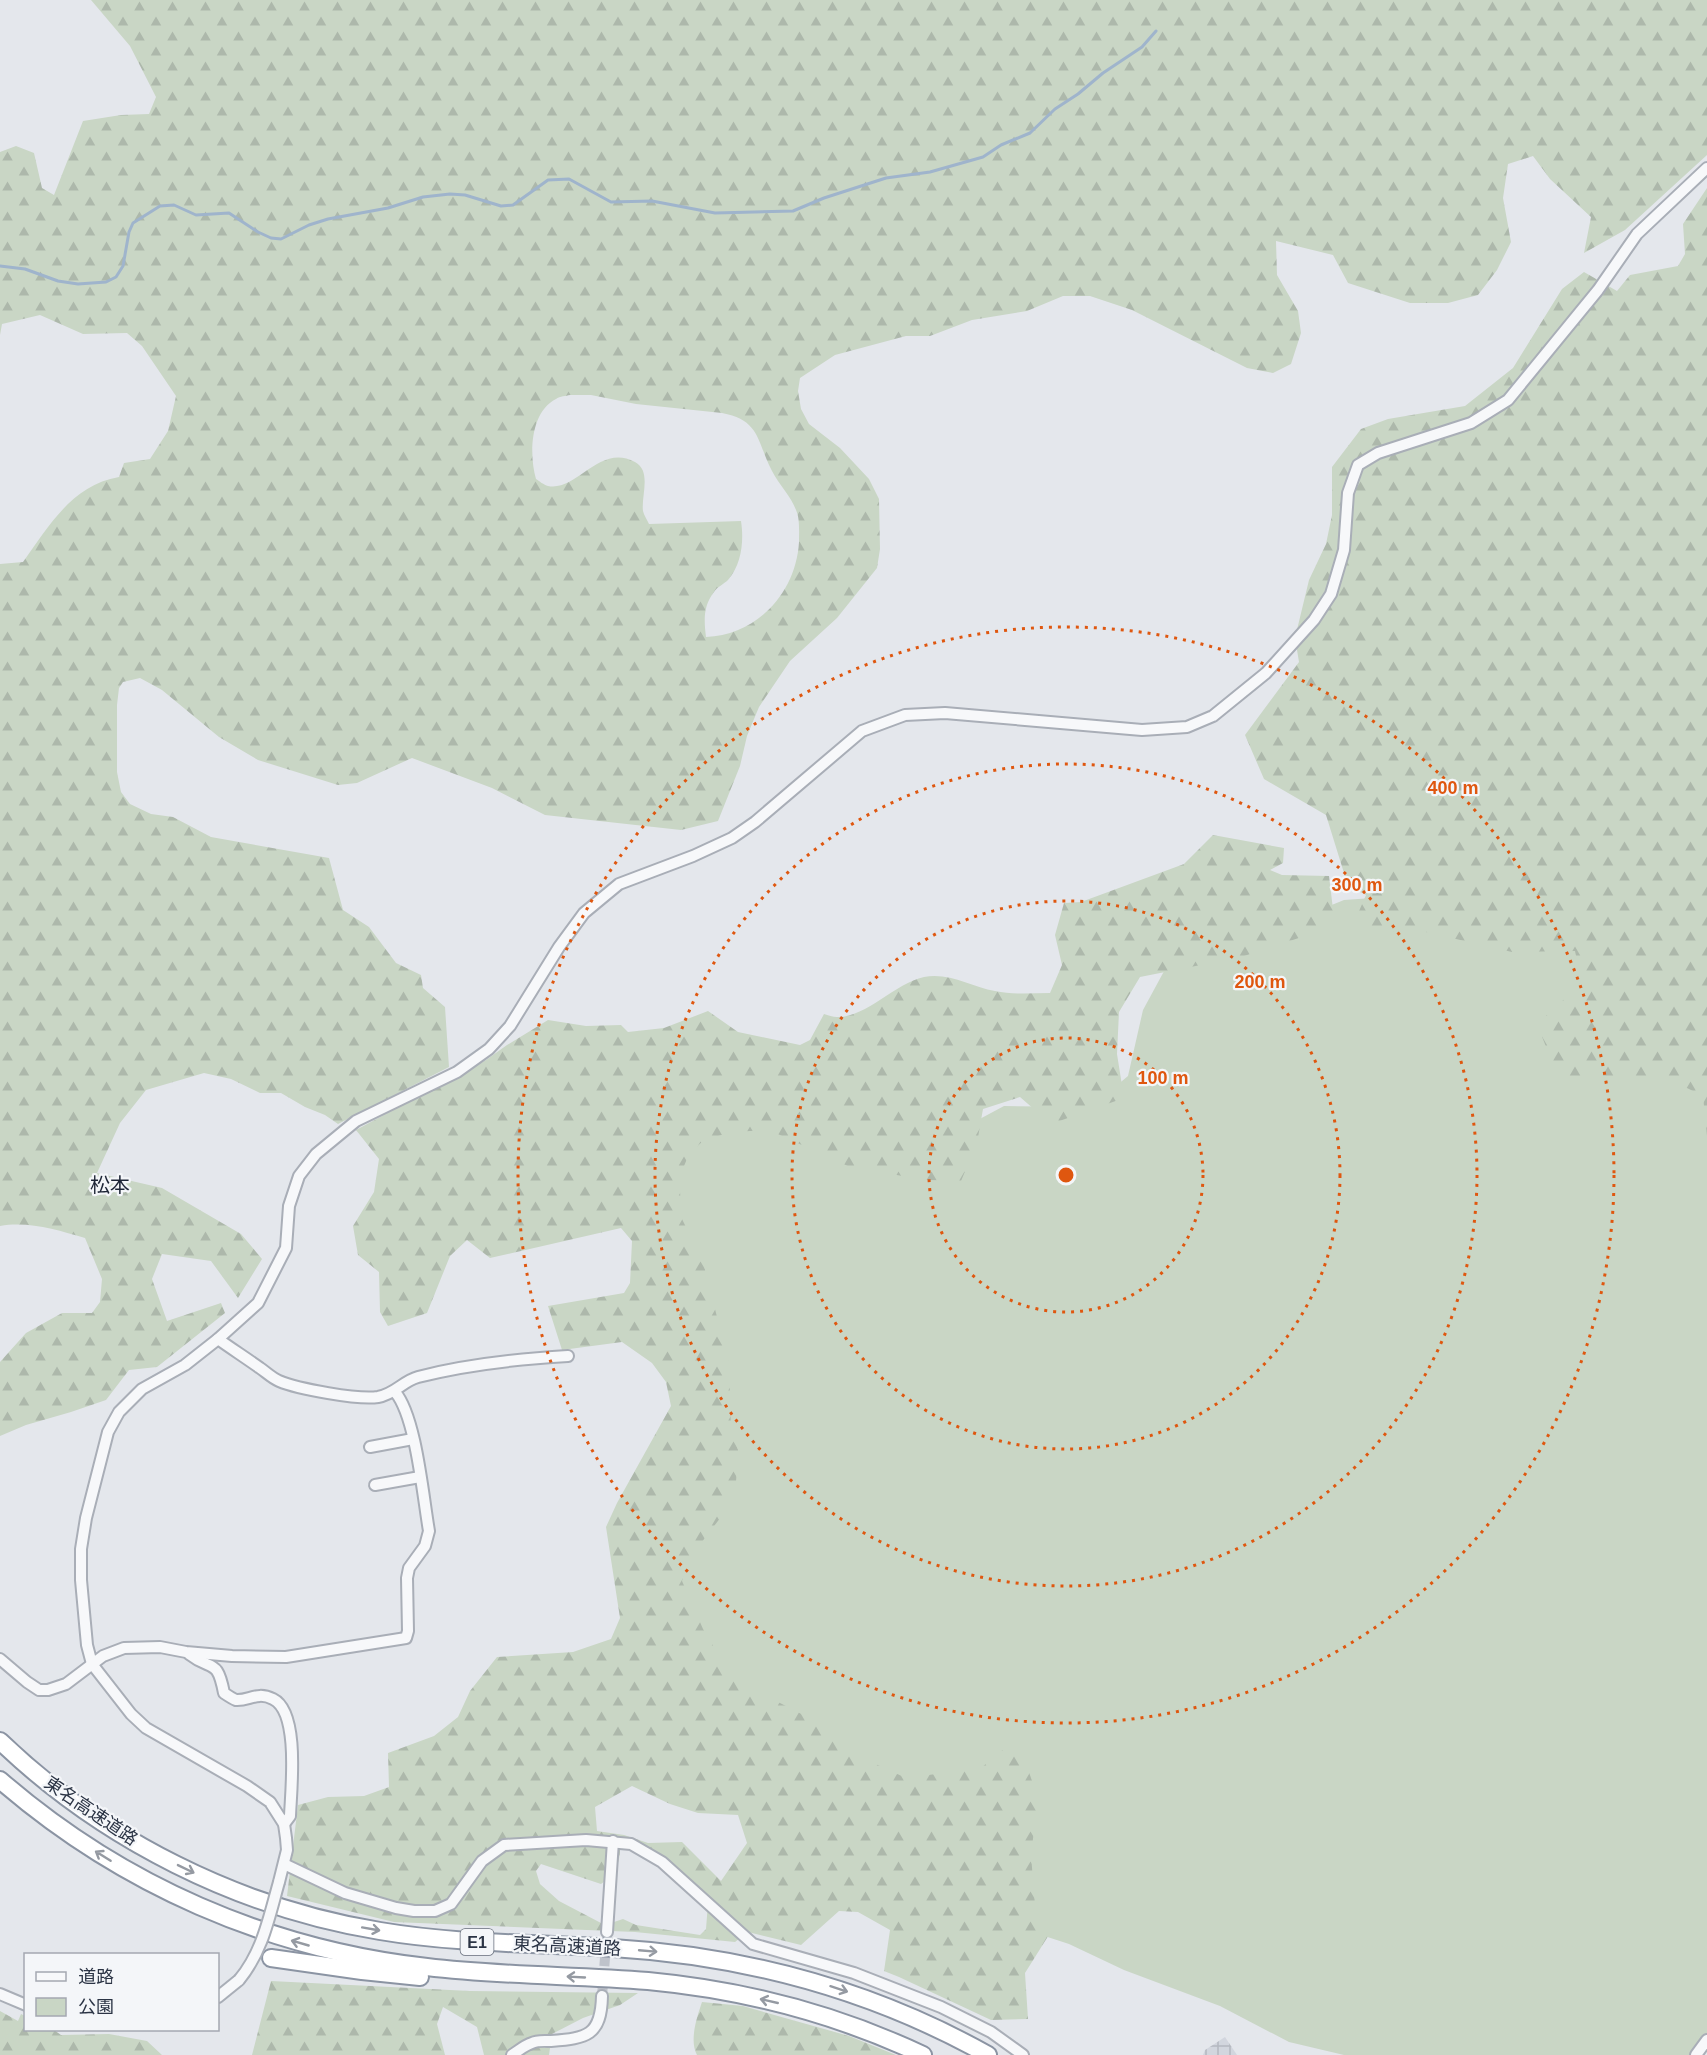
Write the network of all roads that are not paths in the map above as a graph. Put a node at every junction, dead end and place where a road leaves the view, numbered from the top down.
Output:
1 (1707, 168) edge
2 (218, 1340) junction
3 (568, 1356) dead end
4 (395, 1392) junction
5 (413, 1439) junction
6 (370, 1447) dead end
7 (420, 1477) junction
8 (375, 1485) dead end
9 (186, 1652) junction
10 (0, 1659) edge
11 (92, 1664) junction
12 (0, 1730) edge
13 (0, 1741) edge
14 (0, 1780) edge
15 (284, 1824) junction
16 (613, 1841) junction
17 (154, 1852) junction
18 (284, 1864) junction
19 (608, 1932) tunnel mouth
20 (270, 1958) dead end
21 (514, 1974) junction
22 (0, 1994) edge
23 (219, 1996) edge
24 (602, 1996) tunnel mouth
25 (24, 2004) edge
26 (1707, 2040) edge
27 (512, 2055) edge
28 (923, 2055) edge
29 (988, 2055) edge
30 (1023, 2055) edge
31 (1696, 2055) edge

1 - 2 street
2 - 4 street
2 - 11 street
3 - 4 street
4 - 5 street
5 - 6 street
5 - 7 street
7 - 8 street
7 - 9 street
9 - 11 street
9 - 15 street
10 - 11 street
11 - 15 street
12 - 17 highway
13 - 17 highway, 東名高速道路 / E1
21 -> 14 highway, 東名高速道路 / E1
15 - 18 street
16 - 18 street
16 - 19 street
16 - 30 street
17 -> 29 highway, 東名高速道路 / E1
18 - 23 street, bridge
20 - 21 highway
28 -> 21 highway, 東名高速道路 / E1
22 - 25 street
24 - 27 street
26 - 31 street

